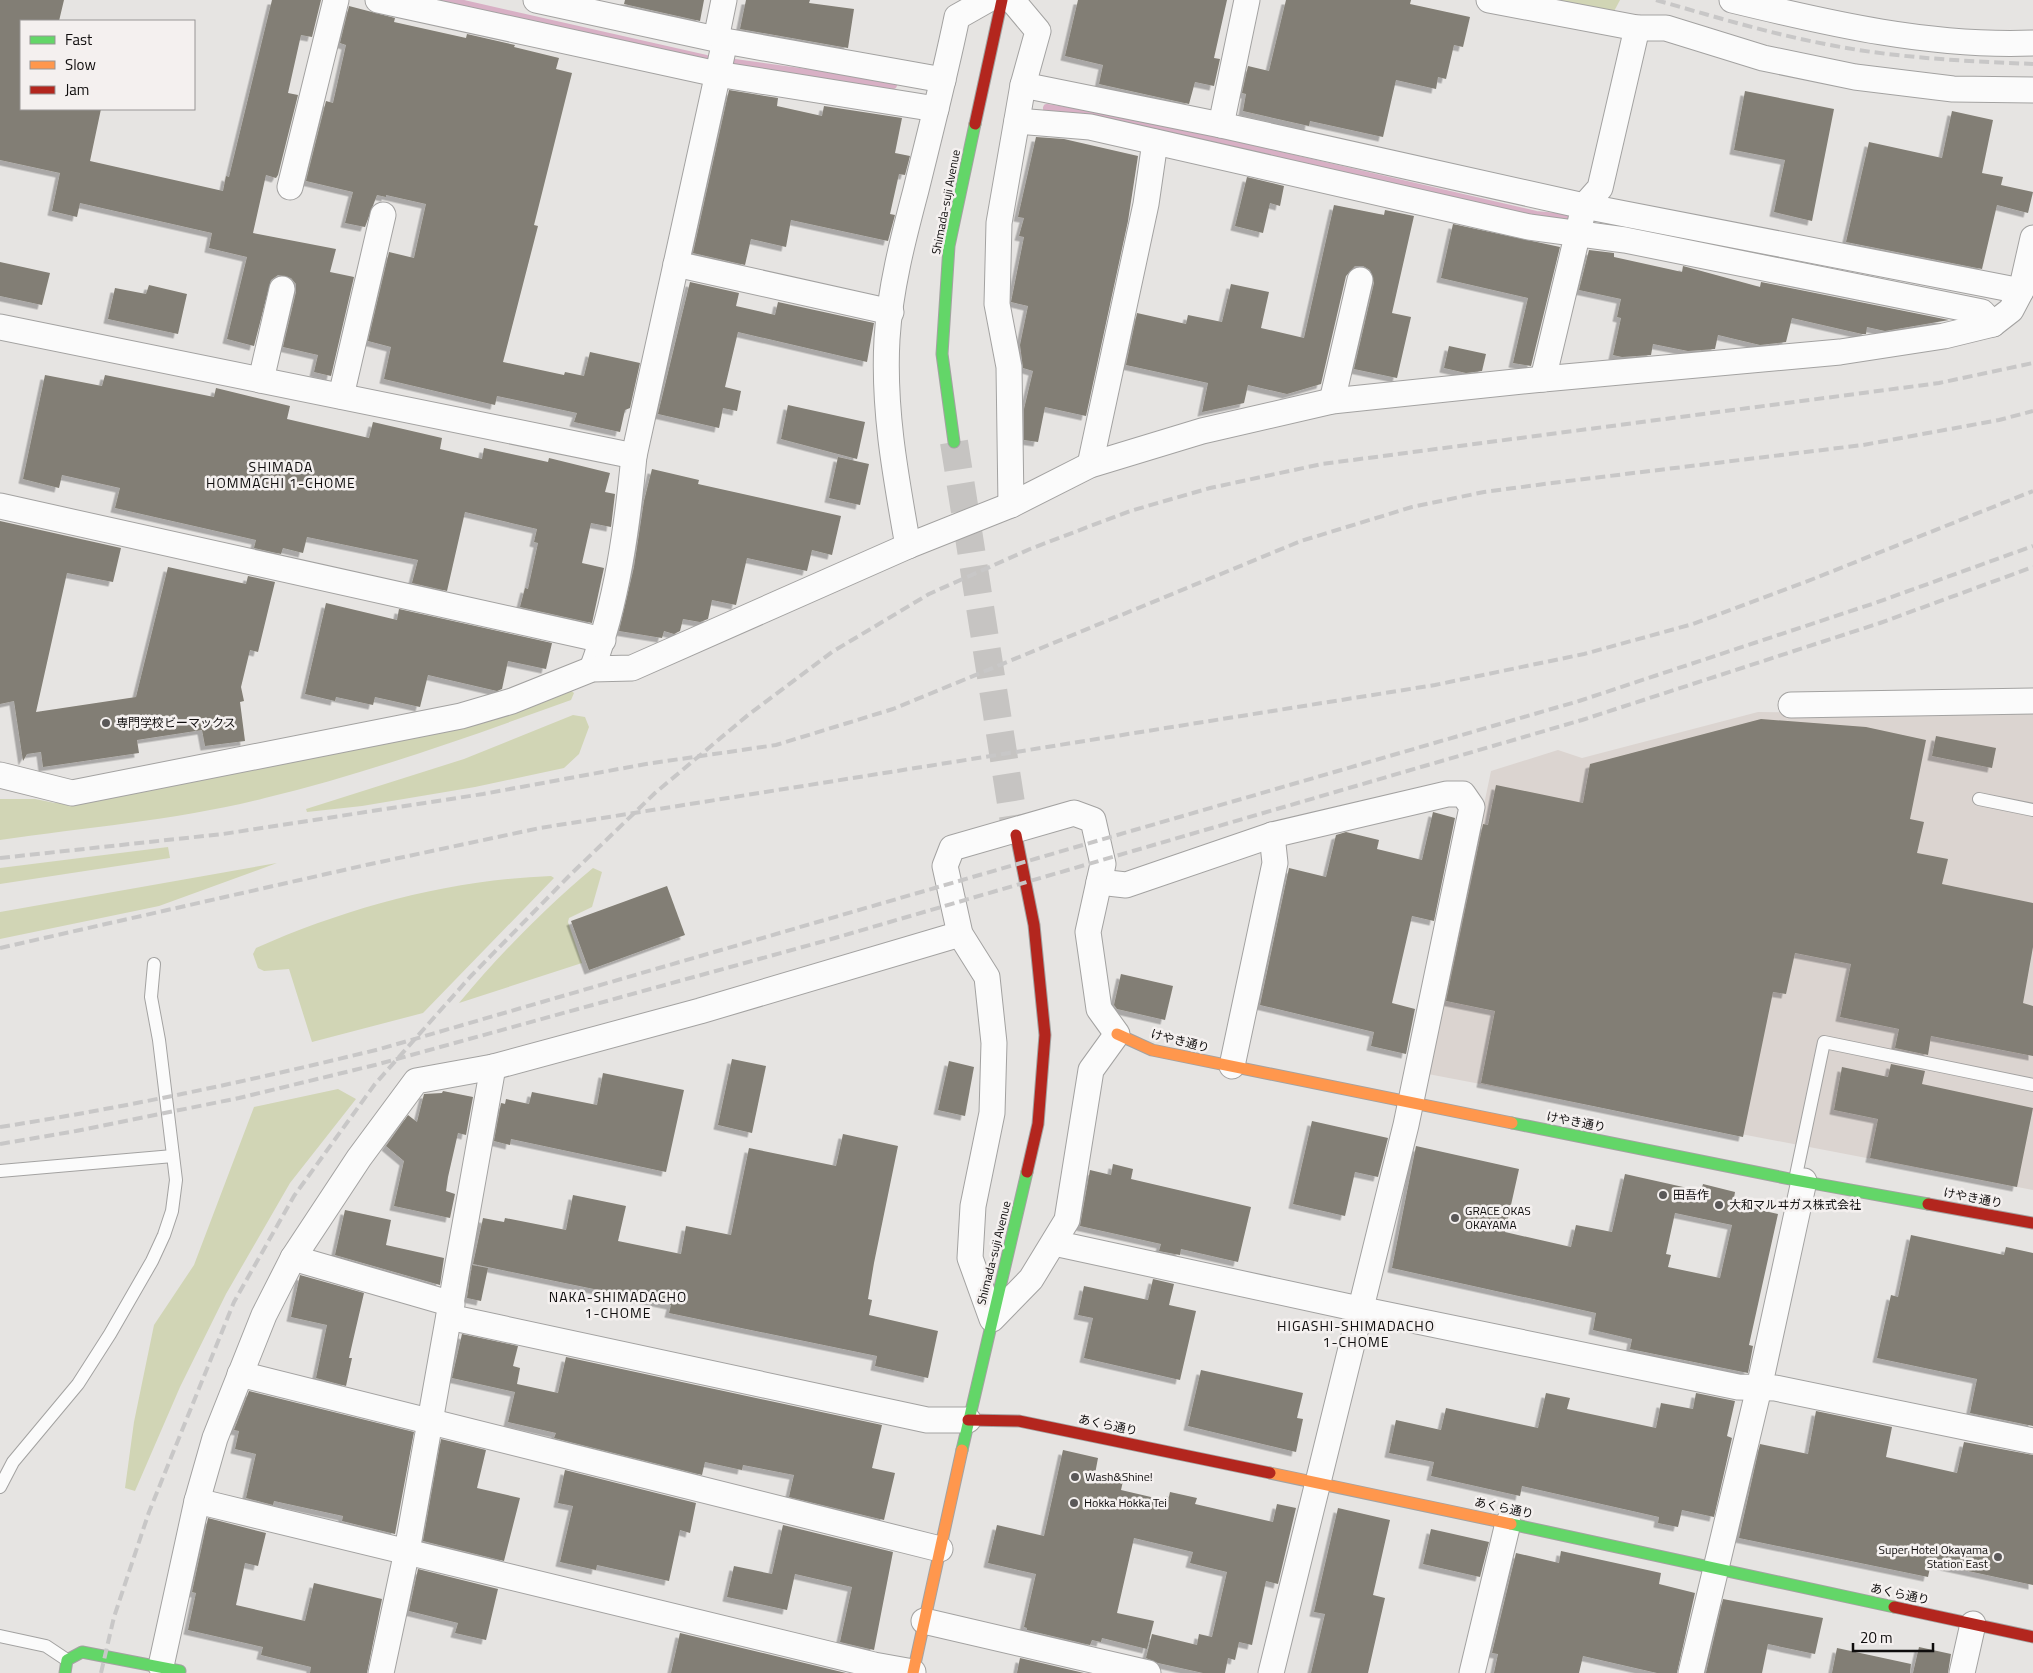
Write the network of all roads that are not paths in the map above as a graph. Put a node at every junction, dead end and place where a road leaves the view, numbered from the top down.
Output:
1 (336, 0) edge
2 (378, 0) edge
3 (536, 0) edge
4 (724, 0) edge
5 (987, 0) edge
6 (1002, 0) edge
7 (1012, 0) edge
8 (1247, 0) edge
9 (1489, 0) edge
10 (1732, 0) edge
11 (1637, 28) junction
12 (2033, 43) edge
13 (720, 55) junction
14 (943, 80) junction
15 (1024, 85) junction
16 (2033, 90) edge
17 (936, 109) junction
18 (1017, 120) junction
19 (1221, 125) junction
20 (1155, 142) junction
21 (290, 187) dead end
22 (383, 215) dead end
23 (1581, 219) junction
24 (2033, 238) edge
25 (676, 264) junction
26 (1360, 280) dead end
27 (282, 289) dead end
28 (2011, 306) junction
29 (891, 312) junction
30 (0, 327) edge
31 (1543, 379) junction
32 (261, 380) junction
33 (341, 396) junction
34 (1332, 401) junction
35 (954, 442) tunnel mouth
36 (634, 456) junction
37 (1090, 465) junction
38 (1011, 505) junction
39 (0, 506) edge
40 (908, 546) junction
41 (603, 640) junction
42 (592, 669) junction
43 (2033, 700) edge
44 (1791, 704) dead end
45 (0, 775) edge
46 (1979, 799) dead end
47 (2033, 810) edge
48 (1016, 835) tunnel mouth
49 (1272, 836) junction
50 (1099, 882) junction
51 (960, 934) junction
52 (154, 964) dead end
53 (1117, 1034) junction
54 (494, 1066) junction
55 (1232, 1066) junction
56 (2033, 1085) edge
57 (1411, 1103) junction
58 (174, 1156) junction
59 (0, 1171) edge
60 (1800, 1180) junction
61 (2033, 1223) edge
62 (1054, 1242) junction
63 (293, 1258) junction
64 (1360, 1309) junction
65 (451, 1311) junction
66 (992, 1319) junction
67 (240, 1374) junction
68 (1758, 1388) junction
69 (430, 1420) junction
70 (968, 1420) junction
71 (2033, 1441) edge
72 (0, 1459) edge
73 (13, 1462) junction
74 (1320, 1483) junction
75 (0, 1487) edge
76 (197, 1501) junction
77 (1508, 1523) junction
78 (940, 1549) junction
79 (407, 1550) junction
80 (1716, 1569) junction
81 (924, 1621) junction
82 (1973, 1624) junction
83 (0, 1636) edge
84 (2033, 1637) edge
85 (67, 1660) junction
86 (178, 1671) edge
87 (65, 1673) edge
88 (381, 1673) edge
89 (913, 1673) edge
90 (1148, 1673) edge
91 (1271, 1673) edge
92 (1472, 1673) edge
93 (1691, 1673) edge
94 (1962, 1673) edge

1 - 21 street
2 - 13 street
3 - 13 street
4 - 13 street
5 - 14 street
6 - 35 street, Shimada-suji Avenue
7 - 15 street
8 - 19 street
9 - 11 street
10 - 12 street
11 - 16 street
11 - 23 street
13 - 14 street
13 - 17 street
13 - 25 street
14 - 17 street
15 - 18 street
15 - 19 street
17 - 29 street
18 - 20 street
18 - 38 street
19 - 23 street
20 - 23 street
20 - 37 street
22 - 33 street
23 - 28 street
23 - 28 street
23 - 31 street
24 - 28 street
25 - 29 street
25 - 36 street
26 - 34 street
27 - 32 street
28 - 31 street
29 - 40 street
30 - 32 street
31 - 34 street
32 - 33 street
33 - 36 street
34 - 37 street
36 - 41 street
37 - 38 street
38 - 40 street
39 - 41 street
40 - 42 street
41 - 42 street
42 - 45 street
43 - 44 street
46 - 47 lane
48 - 66 street, Shimada-suji Avenue
49 - 50 street
49 - 55 street
49 - 57 street
50 - 51 street
50 - 53 street
51 - 54 street
51 - 66 street
52 - 58 lane
53 - 55 street, けやき通り
53 - 62 street
54 - 63 street
54 - 65 street
55 - 57 street, けやき通り
56 - 60 lane
57 - 60 street, けやき通り
57 - 64 street
58 - 59 lane
58 - 73 lane
60 - 61 street, けやき通り
60 - 68 street
62 - 64 street
62 - 66 street
63 - 65 street
63 - 67 street
64 - 68 street
64 - 74 street
65 - 69 street
65 - 70 street
66 - 70 street, Shimada-suji Avenue
67 - 69 street
67 - 76 street
68 - 71 street
68 - 80 street
69 - 78 street
69 - 79 street
70 - 74 street, あくら通り
70 - 78 street, Shimada-suji Avenue
72 - 73 lane
73 - 75 lane
74 - 77 street, あくら通り
74 - 91 street
76 - 79 street
76 - 86 street
77 - 80 street, あくら通り
77 - 92 street
78 - 81 street, Shimada-suji Avenue
79 - 88 street
79 - 89 street
80 - 82 street, あくら通り
80 - 93 street
81 - 89 street, Shimada-suji Avenue
81 - 90 street
82 - 84 street, あくら通り
82 - 94 street
83 - 85 lane
85 - 86 street
85 - 87 street

